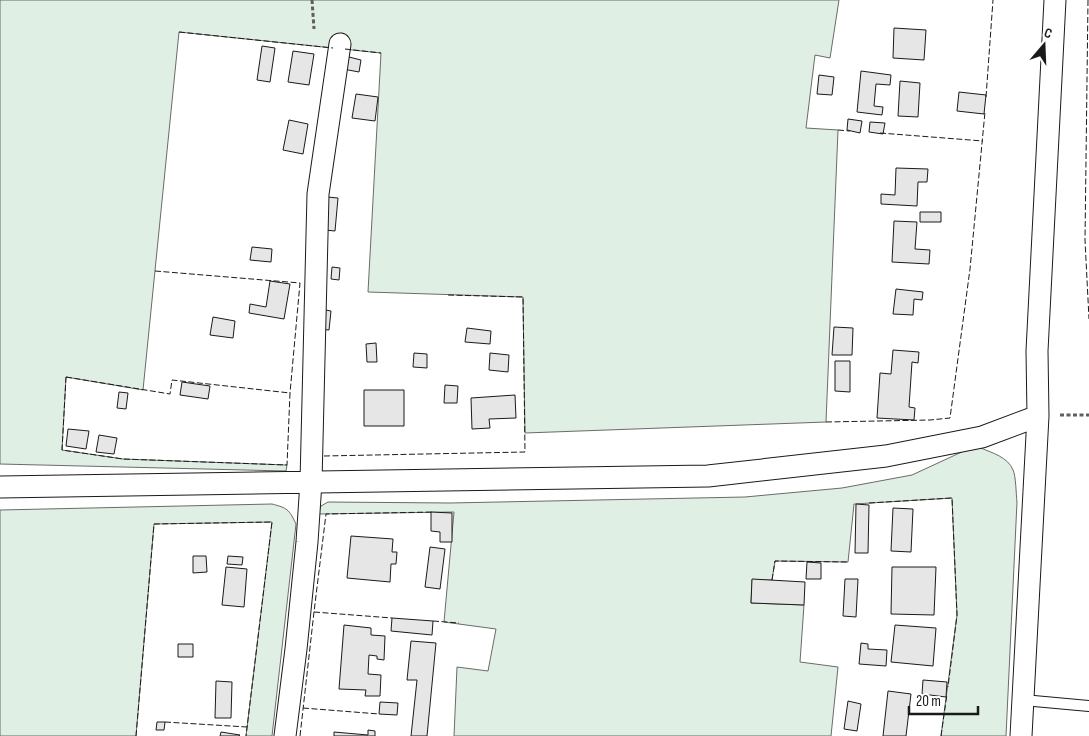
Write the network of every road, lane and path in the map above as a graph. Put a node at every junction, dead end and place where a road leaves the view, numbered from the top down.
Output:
1 (312, 0) edge
2 (1055, 0) edge
3 (314, 29) dead end
4 (340, 44) dead end
5 (1089, 415) edge
6 (1038, 416) junction
7 (312, 482) junction
8 (0, 487) edge
9 (1023, 700) junction
10 (1089, 706) edge
11 (285, 736) edge
12 (1021, 736) edge

1 - 3 path
2 - 6 street
4 - 7 street
5 - 6 path
6 - 7 street
6 - 9 street
7 - 8 street
7 - 11 street
9 - 10 lane
9 - 12 street

